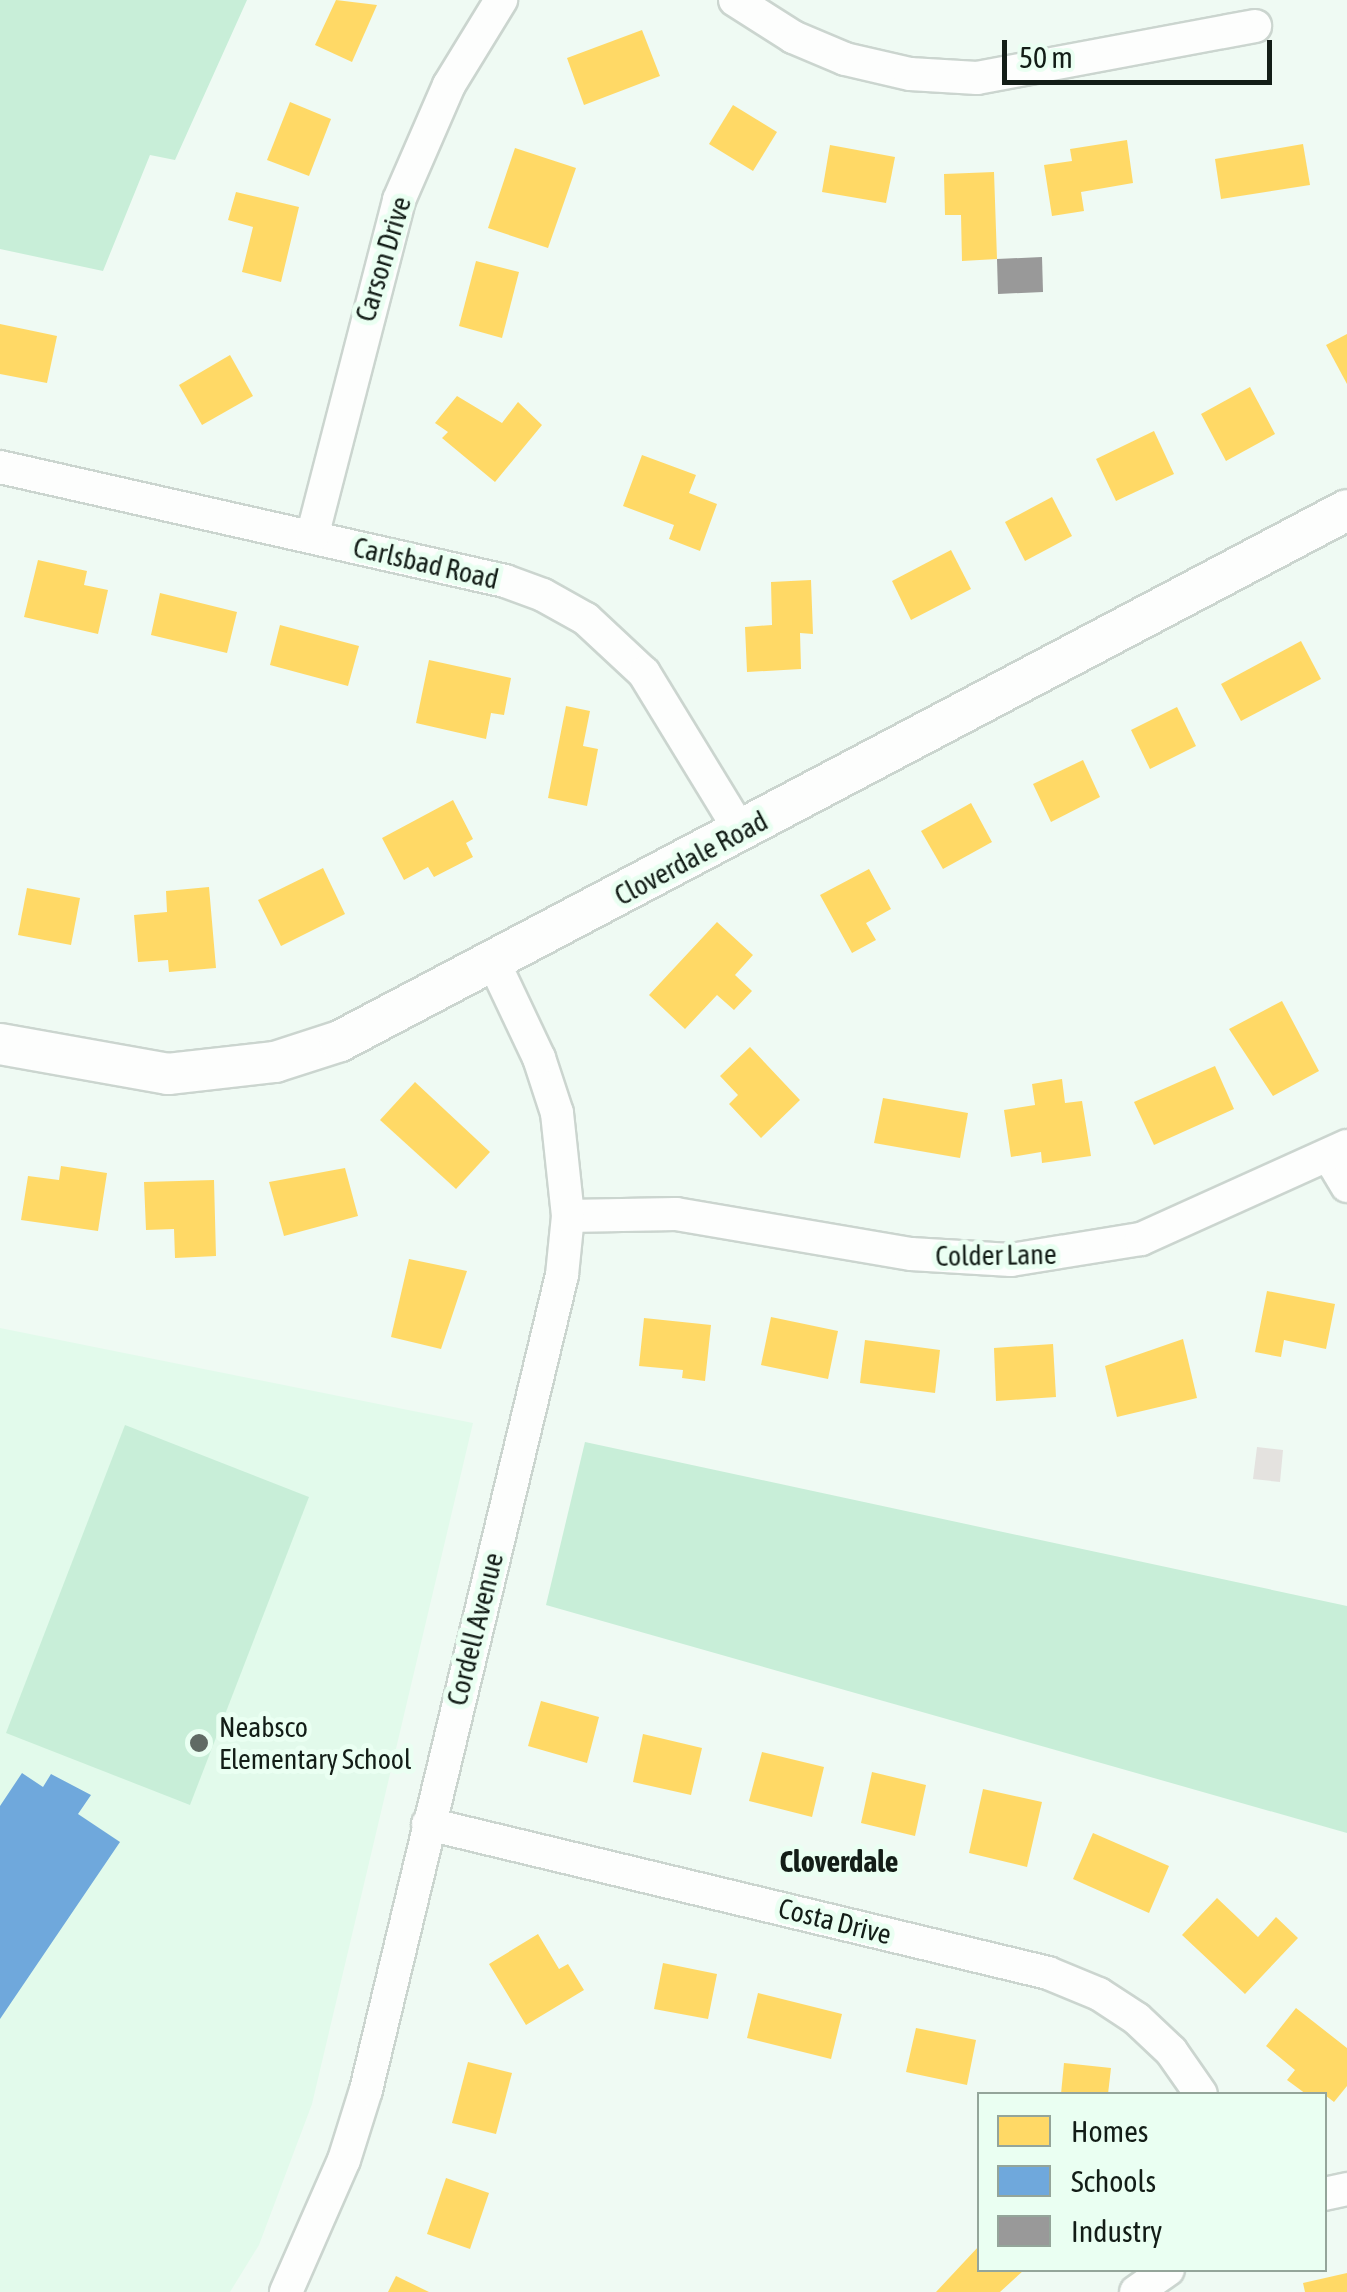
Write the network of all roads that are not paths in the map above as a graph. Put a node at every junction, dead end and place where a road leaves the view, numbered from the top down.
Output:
1 (501, 0) edge
2 (735, 0) edge
3 (1255, 26) dead end
4 (0, 467) edge
5 (1347, 510) edge
6 (312, 537) junction
7 (741, 832) junction
8 (494, 963) junction
9 (0, 1044) edge
10 (1338, 1151) edge
11 (1347, 1186) edge
12 (568, 1216) junction
13 (428, 1824) junction
14 (1200, 2092) edge
15 (1165, 2272) edge
16 (286, 2292) edge
17 (1136, 2292) edge

1 - 6 street, Carson Drive
2 - 3 street
4 - 6 street, Carlsbad Road
5 - 7 street, Cloverdale Road
6 - 7 street, Carlsbad Road
7 - 8 street, Cloverdale Road
8 - 9 street, Cloverdale Road
8 - 12 street, Cordell Avenue
10 - 11 street
10 - 12 street, Colder Lane
12 - 13 street, Cordell Avenue
13 - 14 street, Costa Drive
13 - 16 street, Cordell Avenue
15 - 17 street

